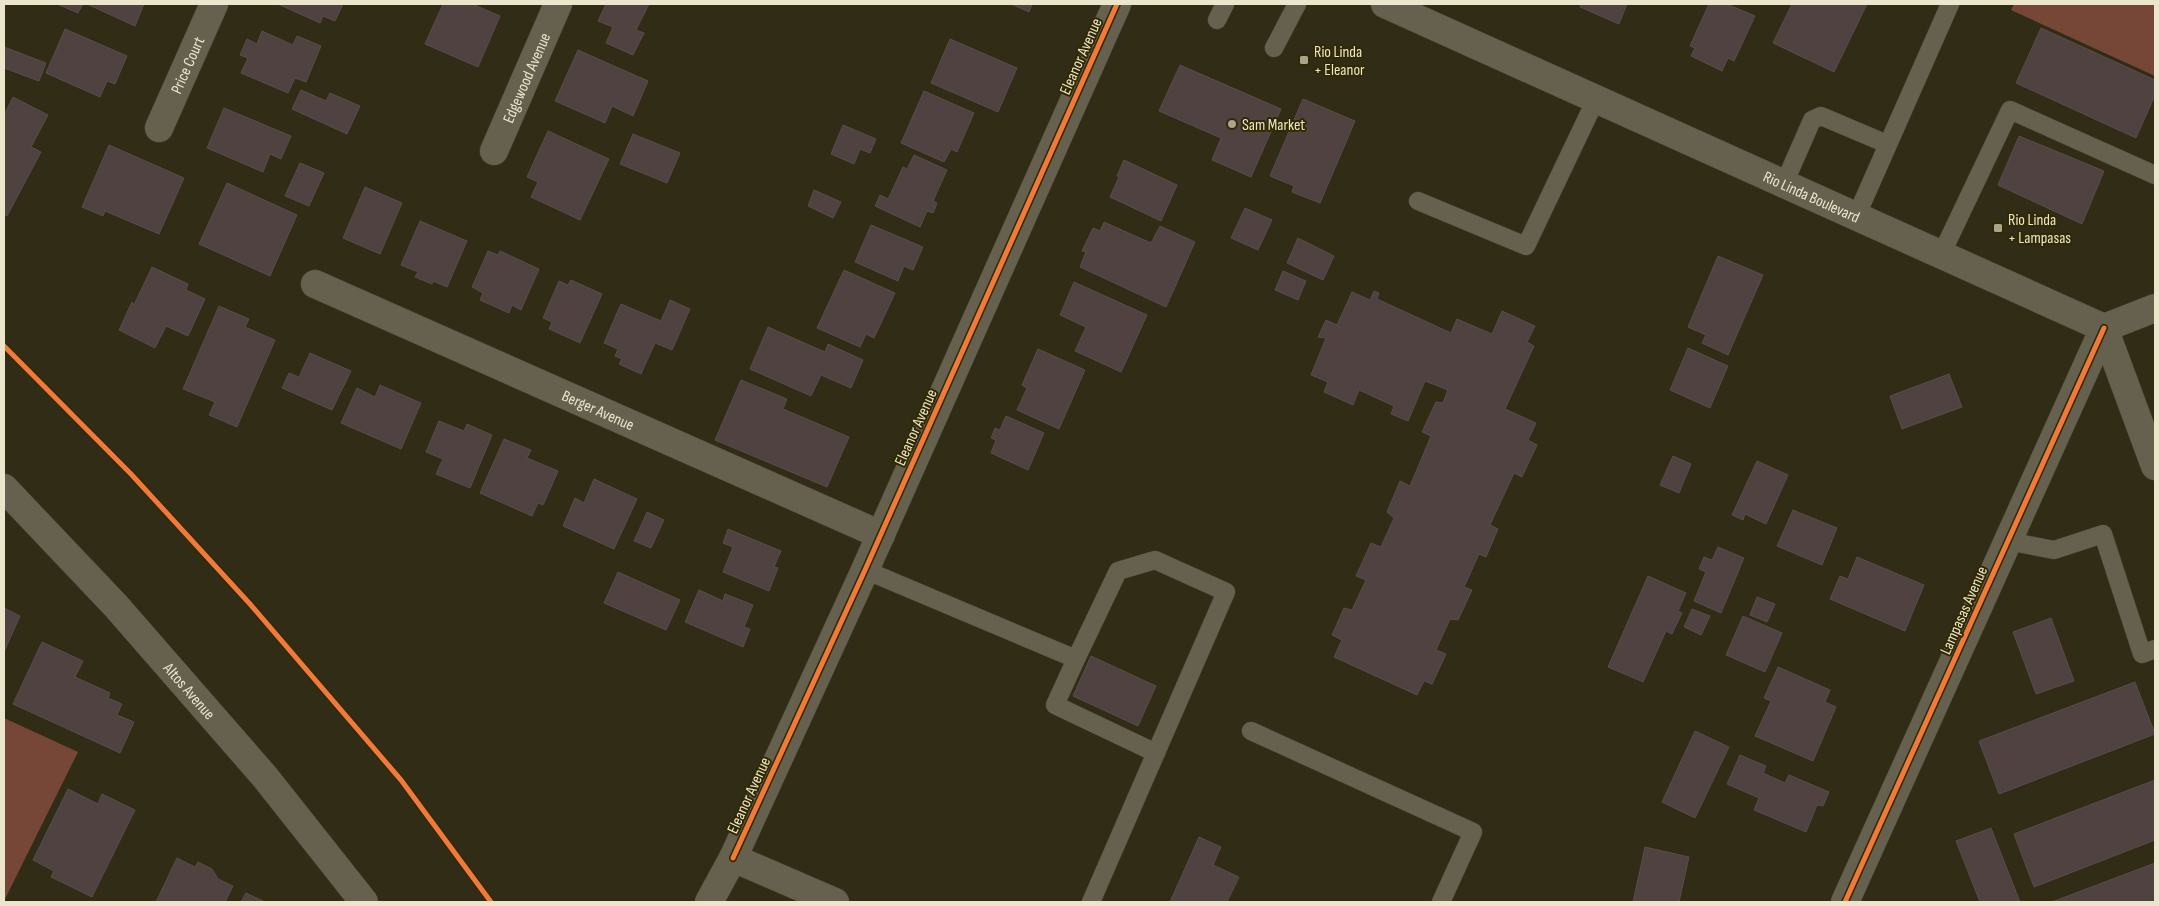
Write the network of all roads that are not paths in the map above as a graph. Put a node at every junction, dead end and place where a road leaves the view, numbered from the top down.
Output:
1 (214, 4) edge
2 (558, 4) edge
3 (1117, 4) edge
4 (1297, 4) edge
5 (1950, 4) edge
6 (1402, 7) edge
7 (1274, 48) dead end
8 (1596, 99) junction
9 (159, 128) dead end
10 (1888, 144) junction
11 (494, 151) dead end
12 (2155, 175) edge
13 (1784, 184) junction
14 (1418, 202) dead end
15 (1856, 217) junction
16 (1941, 255) junction
17 (315, 284) dead end
18 (2155, 308) edge
19 (2104, 328) junction
20 (2155, 466) edge
21 (4, 488) edge
22 (881, 535) junction
23 (2008, 541) junction
24 (865, 570) junction
25 (2155, 649) edge
26 (1076, 659) junction
27 (1251, 731) dead end
28 (1156, 753) junction
29 (733, 858) junction
30 (364, 902) edge
31 (708, 902) edge
32 (835, 902) edge
33 (1091, 902) edge
34 (1441, 902) edge
35 (1845, 902) edge

1 - 9 street, Price Court
2 - 11 street, Edgewood Avenue
3 - 22 street, Eleanor Avenue
4 - 7 lane
5 - 10 lane
6 - 8 street, Rio Linda Boulevard
8 - 13 street, Rio Linda Boulevard
8 - 14 lane
10 - 13 lane
10 - 15 lane
12 - 16 lane
13 - 15 street, Rio Linda Boulevard
15 - 16 street, Rio Linda Boulevard
16 - 19 street, Rio Linda Boulevard
17 - 22 street, Berger Avenue
18 - 19 street
19 - 20 street
19 - 23 street, Lampasas Avenue
21 - 30 street, Altos Avenue
22 - 24 street, Eleanor Avenue
23 - 25 lane
23 - 35 street, Lampasas Avenue
24 - 26 lane
24 - 29 street, Eleanor Avenue
26 - 28 lane
26 - 28 lane
27 - 34 lane
28 - 33 lane
29 - 31 street, Eleanor Avenue
29 - 32 street

